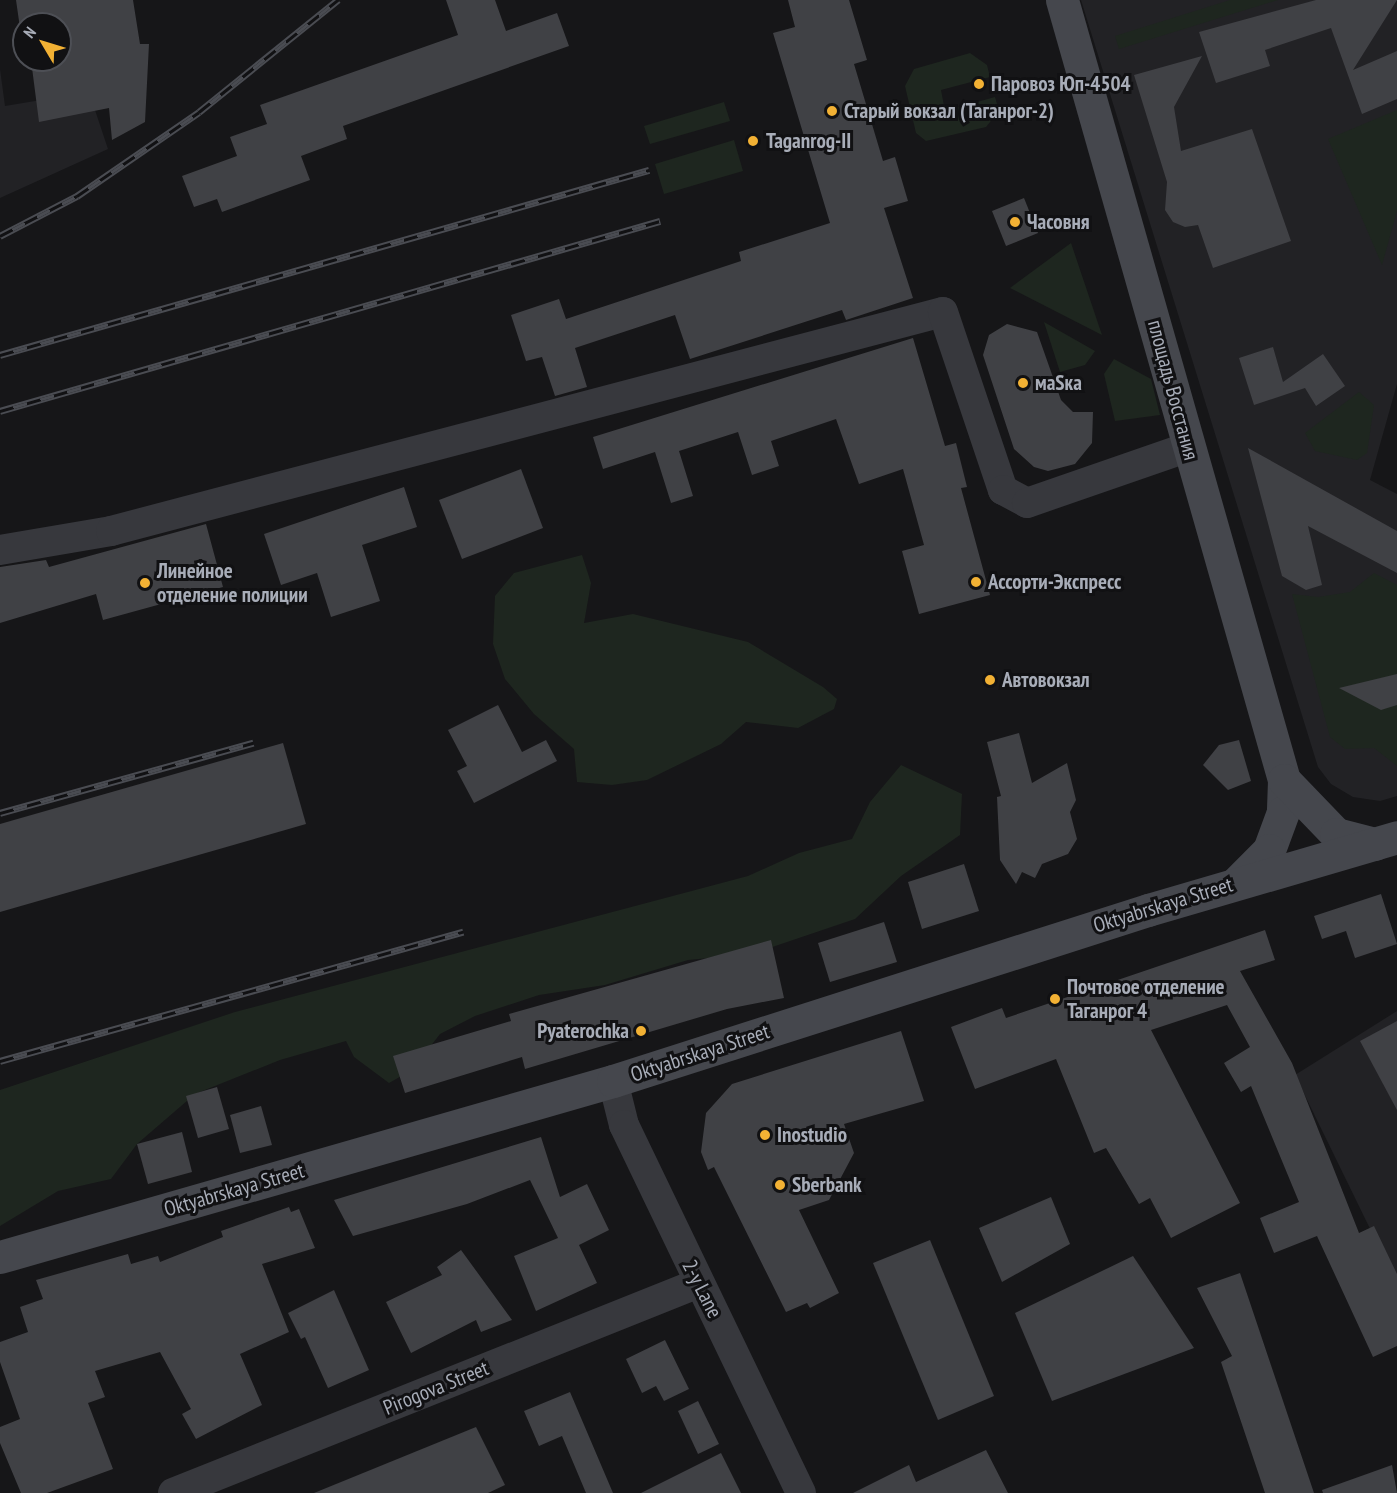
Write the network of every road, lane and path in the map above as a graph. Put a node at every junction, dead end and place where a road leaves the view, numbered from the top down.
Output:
1 (1062, 0) edge
2 (1189, 447) junction
3 (0, 550) edge
4 (1284, 780) junction
5 (1386, 840) edge
6 (1237, 882) junction
7 (613, 1081) junction
8 (0, 1257) edge
9 (699, 1283) junction
10 (173, 1493) edge
11 (801, 1493) edge

1 - 2 street, площадь Восстания
2 - 3 street
2 - 4 street, площадь Восстания
4 - 5 street, площадь Восстания
4 - 6 street, площадь Восстания
5 - 6 street, Oktyabrskaya Street
6 - 7 street, Oktyabrskaya Street
7 - 8 street, Oktyabrskaya Street
7 - 9 street, 2-y Lane
9 - 10 street, Pirogova Street
9 - 11 street, 2-y Lane

